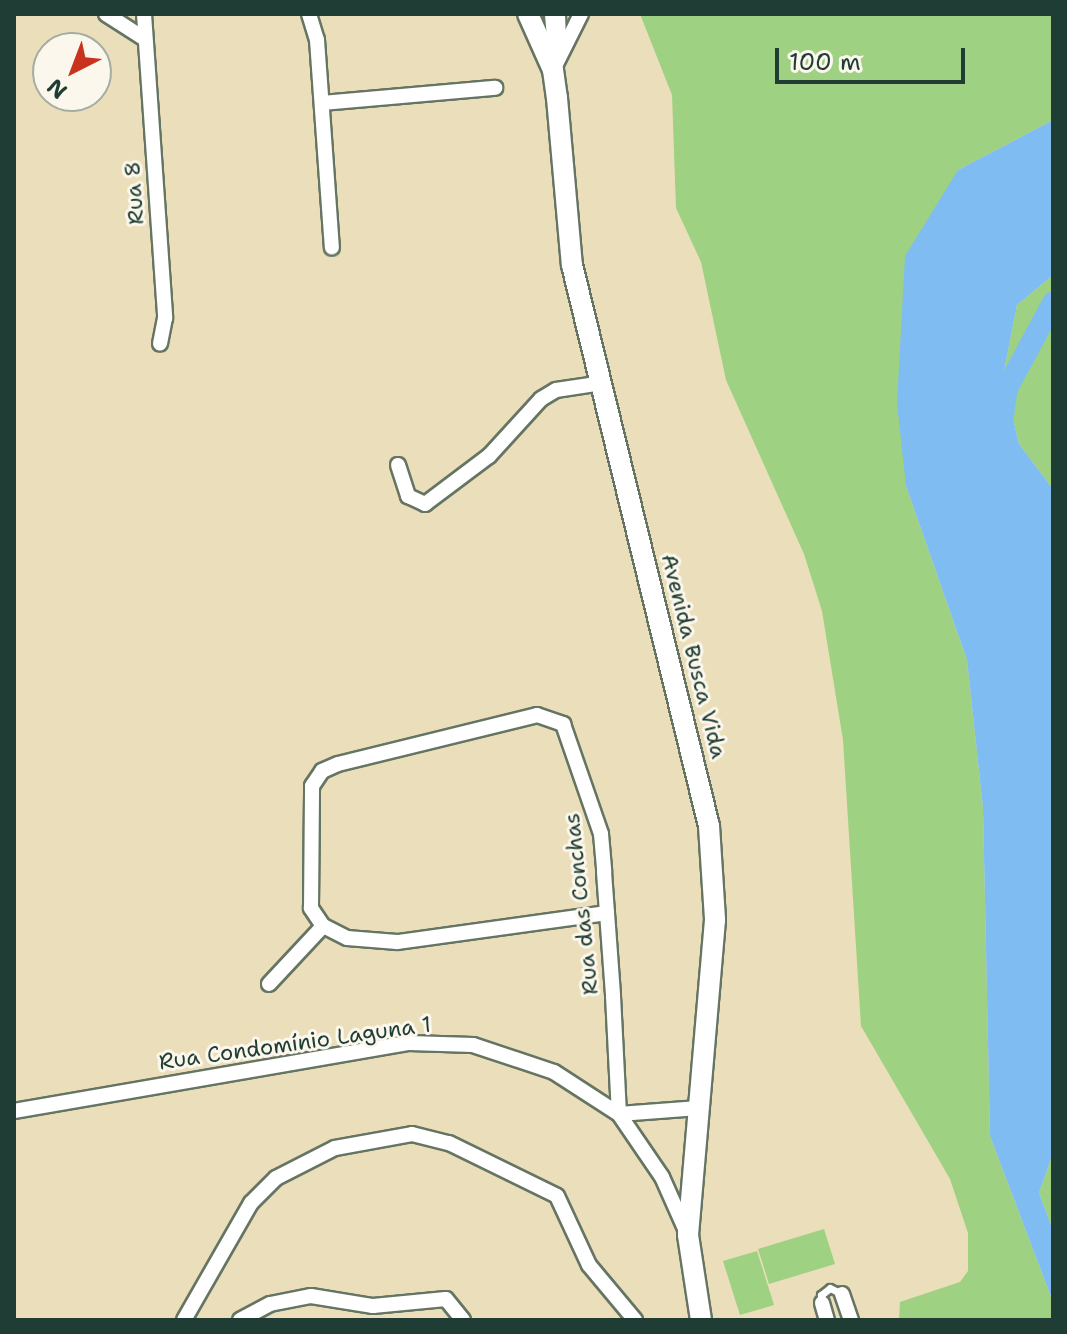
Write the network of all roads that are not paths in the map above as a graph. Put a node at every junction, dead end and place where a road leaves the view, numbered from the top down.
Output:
1 (106, 14) edge
2 (144, 14) edge
3 (309, 14) edge
4 (528, 14) edge
5 (548, 14) edge
6 (558, 14) edge
7 (581, 14) edge
8 (145, 39) junction
9 (556, 63) junction
10 (495, 88) dead end
11 (322, 103) junction
12 (332, 247) dead end
13 (160, 344) dead end
14 (603, 383) junction
15 (398, 465) dead end
16 (607, 913) junction
17 (323, 926) junction
18 (269, 984) dead end
19 (699, 1108) junction
20 (14, 1111) edge
21 (619, 1114) junction
22 (688, 1235) junction
23 (842, 1294) joint
24 (822, 1303) joint
25 (184, 1320) edge
26 (240, 1320) edge
27 (463, 1320) edge
28 (635, 1320) edge
29 (701, 1320) edge
30 (827, 1320) edge
31 (851, 1320) edge

1 - 8 street
2 - 8 street, Rua 8
3 - 11 street
4 - 9 street, Avenida Busca Vida
5 - 9 lane
6 - 9 street
7 - 9 street
8 - 13 street, Rua 8
9 - 14 street, Avenida Busca Vida
10 - 11 street
11 - 12 street
14 - 15 street
14 - 19 street, Avenida Busca Vida
16 - 17 street
16 - 17 street, Rua das Conchas
16 - 21 street, Rua das Conchas
17 - 18 street
19 - 21 street
19 - 22 street, Avenida Busca Vida
20 - 21 street, Rua Condomínio Laguna 1
21 - 22 street, Rua Condomínio Laguna 1
22 - 29 street, Avenida Busca Vida
23 - 24 lane
23 - 31 street
24 - 30 street
25 - 28 street
26 - 27 street

